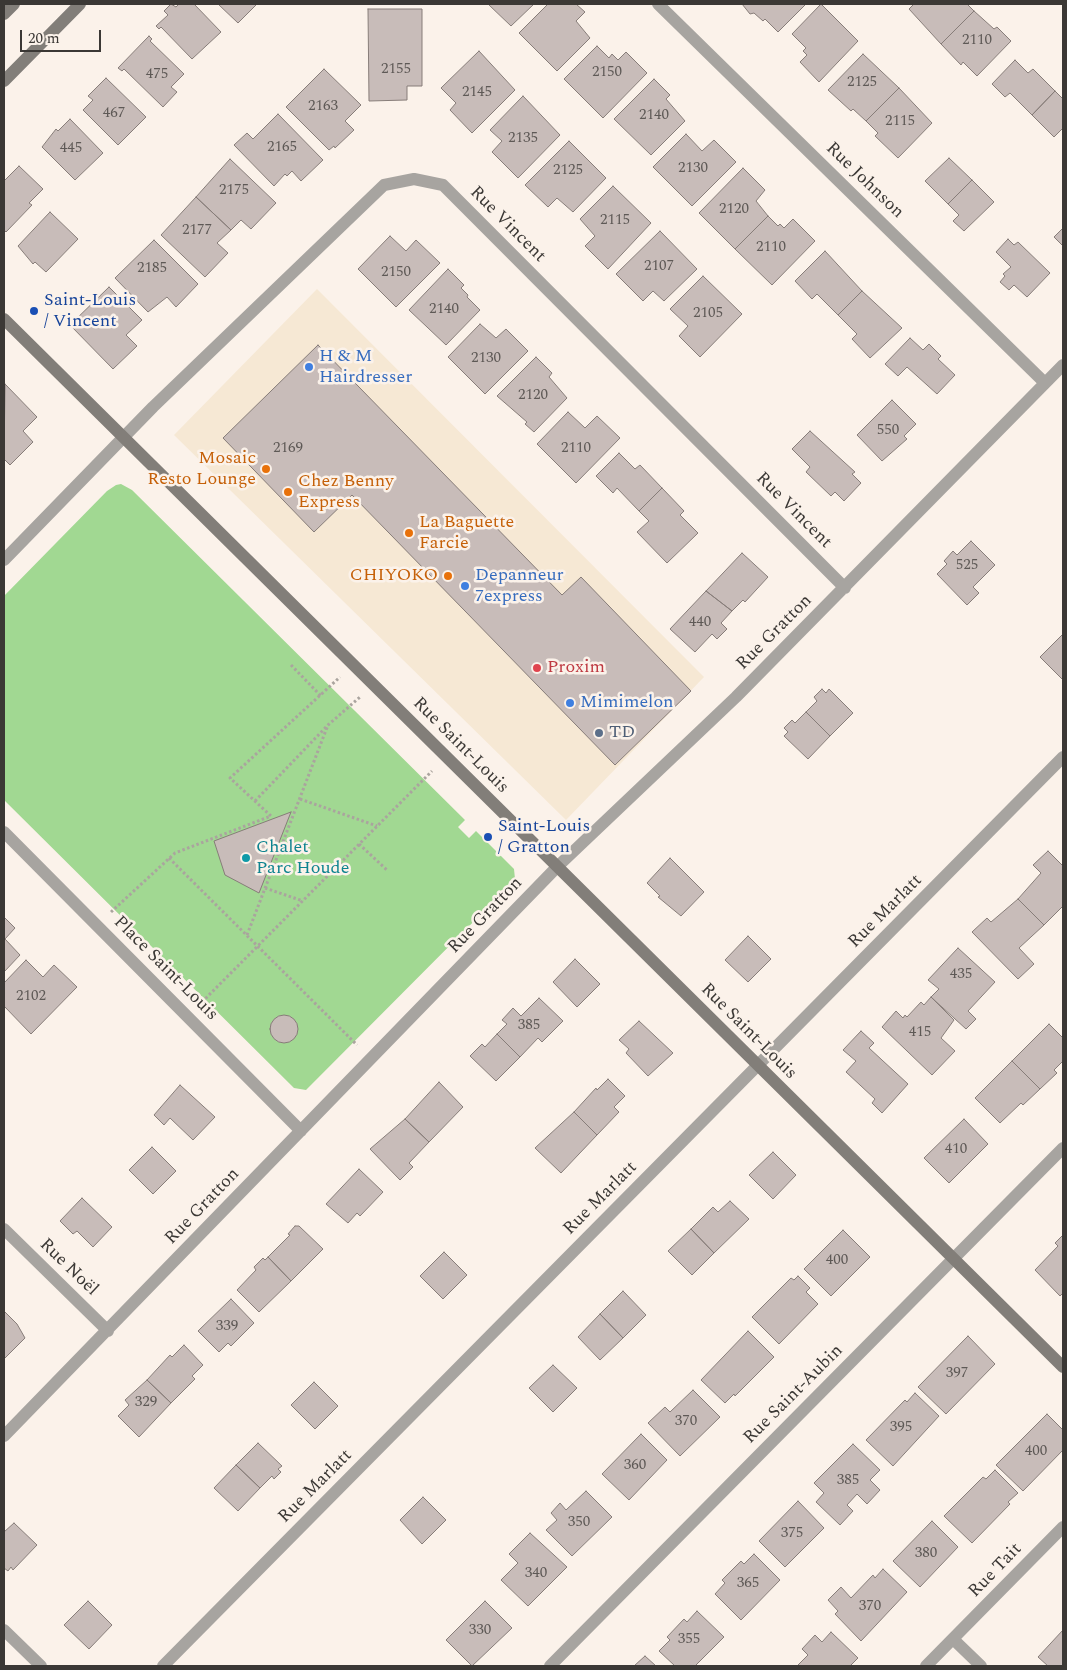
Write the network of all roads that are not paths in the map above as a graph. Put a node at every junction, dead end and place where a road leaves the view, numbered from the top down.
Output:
1 (14, 4) edge
2 (80, 4) edge
3 (658, 4) edge
4 (4, 14) edge
5 (4, 81) edge
6 (4, 319) edge
7 (1063, 364) edge
8 (1045, 383) junction
9 (123, 438) junction
10 (4, 560) edge
11 (845, 588) junction
12 (1063, 757) edge
13 (4, 832) edge
14 (557, 867) junction
15 (758, 1066) junction
16 (301, 1130) junction
17 (1063, 1148) edge
18 (4, 1229) edge
19 (953, 1259) junction
20 (108, 1331) junction
21 (1063, 1367) edge
22 (4, 1436) edge
23 (1063, 1527) edge
24 (4, 1630) edge
25 (953, 1639) junction
26 (41, 1666) edge
27 (163, 1666) edge
28 (550, 1666) edge
29 (926, 1666) edge
30 (981, 1666) edge

1 - 4 street
2 - 5 street
3 - 8 street, Rue Johnson
6 - 9 street, Rue Saint-Louis
7 - 8 street, Rue Gratton
8 - 11 street, Rue Gratton
9 - 10 street
9 - 11 street, Rue Vincent
9 - 14 street, Rue Saint-Louis
11 - 14 street, Rue Gratton
12 - 15 street, Rue Marlatt
13 - 16 street, Place Saint-Louis
14 - 15 street, Rue Saint-Louis
14 - 16 street, Rue Gratton
15 - 19 street, Rue Saint-Louis
15 - 27 street, Rue Marlatt
16 - 20 street, Rue Gratton
17 - 19 street, Rue Saint-Aubin
18 - 20 street, Rue Noël
19 - 21 street, Rue Saint-Louis
19 - 28 street, Rue Saint-Aubin
20 - 22 street, Rue Gratton
23 - 25 street, Rue Tait
24 - 26 street
25 - 29 street, Rue Tait
25 - 30 street

